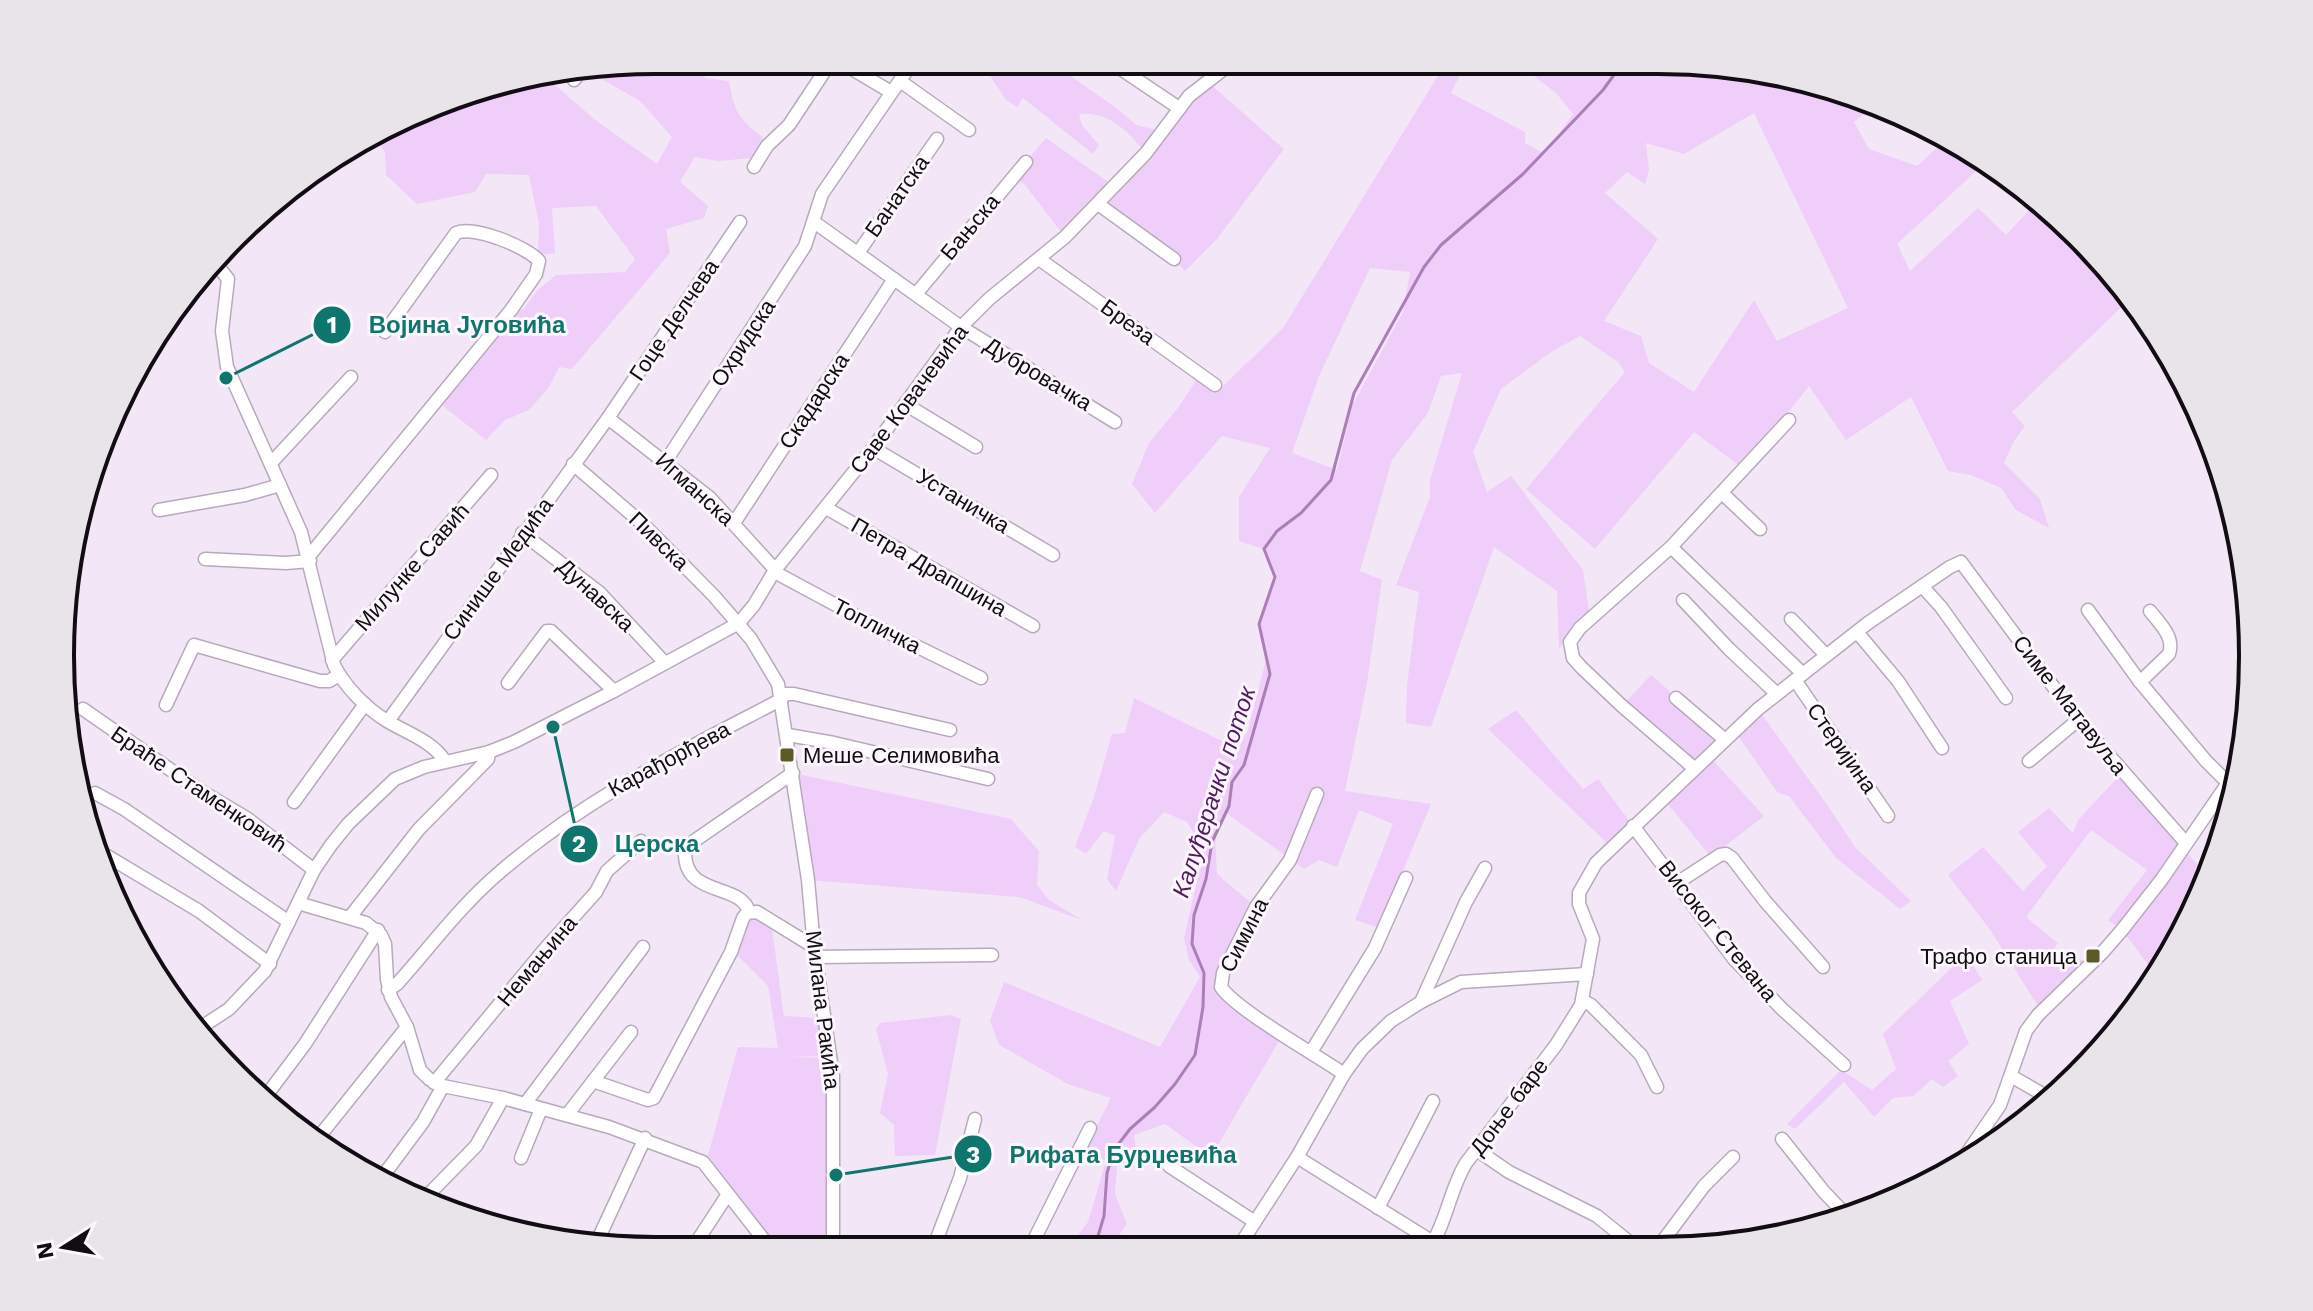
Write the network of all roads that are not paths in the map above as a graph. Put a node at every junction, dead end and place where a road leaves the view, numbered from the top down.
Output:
1 (825, 74) edge
2 (860, 74) edge
3 (905, 74) edge
4 (1128, 74) edge
5 (1217, 74) edge
6 (900, 81) junction
7 (891, 92) junction
8 (1179, 108) junction
9 (969, 130) dead end
10 (937, 139) dead end
11 (1026, 162) dead end
12 (754, 167) dead end
13 (1098, 204) junction
14 (740, 222) dead end
15 (814, 222) junction
16 (858, 253) junction
17 (1039, 259) junction
18 (1174, 259) dead end
19 (221, 269) edge
20 (894, 279) junction
21 (916, 294) junction
22 (961, 327) junction
23 (385, 332) dead end
24 (351, 377) dead end
25 (1215, 385) dead end
26 (905, 404) junction
27 (608, 418) junction
28 (1789, 420) dead end
29 (1115, 422) dead end
30 (976, 447) dead end
31 (873, 448) junction
32 (666, 461) junction
33 (271, 463) junction
34 (573, 464) junction
35 (491, 475) dead end
36 (280, 485) junction
37 (1722, 493) junction
38 (826, 508) junction
39 (159, 510) dead end
40 (734, 523) junction
41 (1760, 529) dead end
42 (522, 533) junction
43 (1671, 547) junction
44 (1053, 555) dead end
45 (205, 559) dead end
46 (309, 559) junction
47 (775, 570) junction
48 (1922, 586) junction
49 (1683, 600) dead end
50 (2088, 610) dead end
51 (2150, 611) dead end
52 (1791, 619) dead end
53 (739, 623) junction
54 (1033, 626) dead end
55 (1857, 632) junction
56 (1826, 655) junction
57 (332, 660) junction
58 (665, 663) junction
59 (339, 675) junction
60 (1799, 677) junction
61 (981, 678) dead end
62 (2140, 682) junction
63 (508, 683) dead end
64 (614, 691) junction
65 (1777, 694) junction
66 (781, 697) junction
67 (1676, 698) dead end
68 (2006, 698) dead end
69 (365, 704) junction
70 (166, 705) dead end
71 (83, 709) dead end
72 (2078, 720) junction
73 (388, 721) junction
74 (950, 730) dead end
75 (788, 735) junction
76 (1724, 739) junction
77 (1942, 748) dead end
78 (489, 752) junction
79 (445, 761) junction
80 (2029, 761) dead end
81 (1694, 768) junction
82 (793, 773) junction
83 (988, 779) dead end
84 (2225, 780) edge
85 (2223, 790) edge
86 (95, 793) dead end
87 (1317, 794) dead end
88 (294, 802) dead end
89 (1888, 816) dead end
90 (1633, 826) junction
91 (641, 841) dead end
92 (2186, 843) junction
93 (111, 858) edge
94 (1485, 868) dead end
95 (314, 870) junction
96 (1406, 878) dead end
97 (1677, 883) junction
98 (298, 903) junction
99 (749, 912) junction
100 (350, 917) junction
101 (289, 922) junction
102 (378, 930) junction
103 (643, 947) dead end
104 (815, 952) junction
105 (992, 955) dead end
106 (270, 964) junction
107 (1823, 967) dead end
108 (1587, 974) junction
109 (388, 990) junction
110 (1582, 1000) junction
111 (1421, 1002) junction
112 (206, 1024) edge
113 (407, 1027) junction
114 (631, 1032) dead end
115 (1311, 1052) junction
116 (1844, 1065) dead end
117 (1344, 1074) junction
118 (2011, 1076) junction
119 (593, 1081) junction
120 (439, 1085) junction
121 (1657, 1087) dead end
122 (270, 1091) edge
123 (2041, 1093) edge
124 (503, 1098) junction
125 (1433, 1101) dead end
126 (525, 1104) junction
127 (541, 1109) junction
128 (567, 1115) junction
129 (975, 1119) dead end
130 (1090, 1128) dead end
131 (323, 1132) edge
132 (645, 1138) junction
133 (1782, 1139) dead end
134 (1974, 1143) edge
135 (1477, 1150) junction
136 (1297, 1157) junction
137 (1733, 1157) dead end
138 (521, 1158) dead end
139 (1169, 1166) dead end
140 (387, 1171) edge
141 (431, 1192) edge
142 (728, 1194) junction
143 (1378, 1208) junction
144 (1839, 1208) edge
145 (1255, 1222) junction
146 (600, 1234) edge
147 (700, 1237) edge
148 (762, 1237) edge
149 (833, 1237) edge
150 (938, 1237) edge
151 (1036, 1237) edge
152 (1245, 1237) edge
153 (1420, 1237) edge
154 (1435, 1237) edge
155 (1623, 1237) edge
156 (1666, 1237) edge

1 - 12 street
2 - 7 street
3 - 6 street, Охридска
4 - 8 street
5 - 8 street, Саве Ковачевића
6 - 7 street, Охридска
6 - 9 street
7 - 15 street, Охридска
8 - 13 street, Саве Ковачевића
10 - 16 street, Банатска
11 - 21 street, Бањска
13 - 17 street, Саве Ковачевића
13 - 18 street
14 - 27 street, Гоце Делчева
15 - 16 street, Дубровачка
15 - 32 street, Охридска
16 - 20 street, Дубровачка
17 - 22 street, Саве Ковачевића
17 - 25 street, Бреза
19 - 33 street
20 - 21 street, Дубровачка
20 - 40 street, Скадарска
21 - 22 street, Дубровачка
22 - 26 street, Саве Ковачевића
22 - 29 street, Дубровачка
23 - 46 street
24 - 33 street
26 - 30 street
26 - 31 street, Саве Ковачевића
27 - 32 street, Игманска
27 - 34 street, Синише Медића
28 - 37 street
31 - 38 street, Саве Ковачевића
31 - 44 street, Устаничка
32 - 40 street, Игманска
33 - 36 street
34 - 42 street, Синише Медића
34 - 53 street, Пивска
35 - 57 street, Милунке Савић
36 - 39 street
36 - 46 street
37 - 41 street
37 - 43 street
38 - 47 street, Саве Ковачевића
38 - 54 street, Петра Драпшина
40 - 47 street, Игманска
42 - 58 street, Дунавска
42 - 73 street, Синише Медића
43 - 60 street, Стеријина
43 - 81 street
45 - 46 street
46 - 57 street
47 - 53 street, Саве Ковачевића
47 - 61 street, Топличка
48 - 55 street
48 - 68 street
48 - 72 street, Симе Матавуља
49 - 65 street
50 - 62 street
51 - 62 street
52 - 56 street
53 - 58 street, Саве Ковачевића
53 - 66 street, Милана Ракића
55 - 56 street
55 - 77 street
56 - 60 street
57 - 59 street
58 - 64 street, Саве Ковачевића
59 - 69 street
59 - 70 street
60 - 65 street
60 - 89 street, Стеријина
62 - 84 street
63 - 64 street
64 - 78 street, Саве Ковачевића
65 - 76 street
66 - 74 street
66 - 75 street, Милана Ракића
66 - 109 street, Карађорђева
67 - 76 street
69 - 73 street
69 - 88 street
71 - 95 street, Браће Стаменковић
72 - 80 street
72 - 92 street, Симе Матавуља
73 - 79 street
75 - 82 street, Милана Ракића
75 - 83 street
76 - 81 street
78 - 79 street, Саве Ковачевића
78 - 100 street
79 - 95 street, Саве Ковачевића
81 - 90 street
82 - 99 street
82 - 104 street, Милана Ракића
85 - 92 street
86 - 101 street
87 - 115 street, Симина
90 - 97 street, Високог Стевана
90 - 108 street, Доње баре
91 - 120 street, Немањина
92 - 118 street
93 - 106 street
94 - 111 street
95 - 98 street, Саве Ковачевића
96 - 115 street
97 - 107 street
97 - 116 street, Високог Стевана
98 - 100 street
98 - 101 street, Саве Ковачевића
99 - 104 street
99 - 119 street
100 - 102 street
101 - 106 street, Саве Ковачевића
102 - 109 street
102 - 122 street
103 - 126 street
104 - 105 street
104 - 149 street, Милана Ракића
106 - 112 street, Саве Ковачевића
108 - 110 street, Доње баре
108 - 111 street
109 - 113 street
110 - 121 street
110 - 135 street, Доње баре
111 - 117 street
113 - 120 street
113 - 131 street
114 - 119 street
115 - 117 street, Симина
117 - 136 street
118 - 123 street
118 - 134 street
119 - 128 street
120 - 124 street
120 - 140 street, Немањина
124 - 126 street
124 - 141 street
125 - 143 street
126 - 127 street
127 - 128 street
127 - 138 street
128 - 132 street
129 - 150 street
130 - 151 street
132 - 142 street
132 - 146 street
133 - 144 street
135 - 154 street, Доње баре
135 - 155 street
136 - 143 street
136 - 145 street
137 - 156 street
139 - 145 street
142 - 147 street
142 - 148 street
143 - 153 street
145 - 152 street

